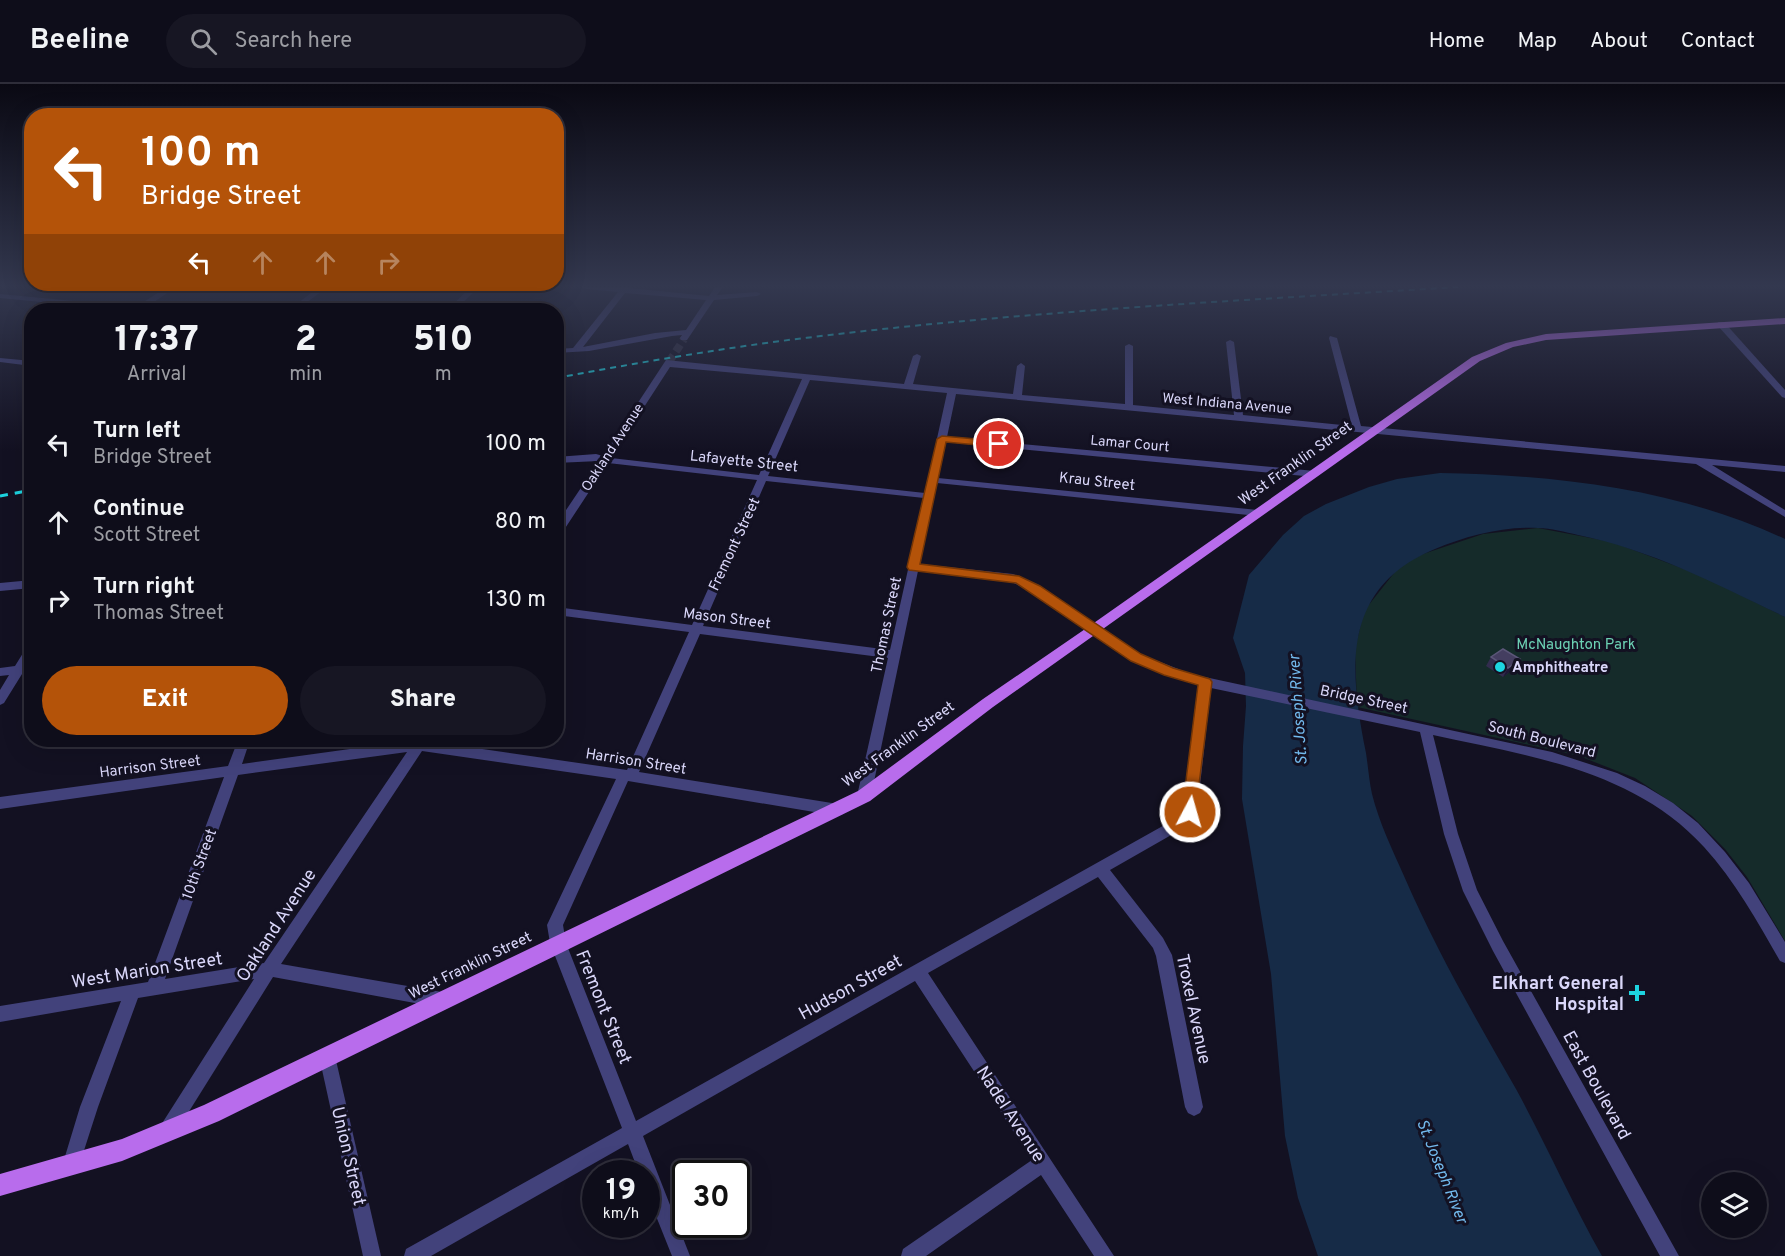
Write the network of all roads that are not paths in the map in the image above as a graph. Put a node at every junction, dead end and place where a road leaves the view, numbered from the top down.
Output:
1 (583, 342) edge
2 (620, 342) edge
3 (1230, 342) dead end
4 (1334, 342) edge
5 (1529, 342) edge
6 (1737, 342) edge
7 (1129, 346) dead end
8 (576, 350) junction
9 (564, 351) edge
10 (917, 356) dead end
11 (0, 360) edge
12 (24, 363) edge
13 (668, 363) joint
14 (1021, 366) dead end
15 (807, 377) junction
16 (908, 386) junction
17 (952, 390) junction
18 (1784, 394) edge
19 (1017, 397) junction
20 (1129, 407) junction
21 (1239, 417) junction
22 (1357, 428) junction
23 (1376, 430) junction
24 (942, 439) junction
25 (564, 459) edge
26 (606, 459) junction
27 (1698, 460) junction
28 (1785, 469) edge
29 (1315, 474) junction
30 (764, 478) junction
31 (932, 480) junction
32 (929, 496) junction
33 (1258, 513) junction
34 (1785, 514) edge
35 (564, 519) edge
36 (914, 567) junction
37 (24, 585) edge
38 (0, 587) edge
39 (564, 612) edge
40 (695, 629) junction
41 (1096, 629) junction
42 (894, 655) junction
43 (24, 669) edge
44 (24, 670) edge
45 (0, 672) edge
46 (1213, 684) junction
47 (0, 700) edge
48 (1425, 728) junction
49 (242, 747) edge
50 (388, 747) edge
51 (416, 747) edge
52 (451, 747) edge
53 (233, 772) junction
54 (627, 775) junction
55 (864, 796) junction
56 (0, 803) edge
57 (838, 810) junction
58 (1100, 868) junction
59 (558, 943) junction
60 (1785, 956) edge
61 (269, 969) junction
62 (918, 972) junction
63 (154, 988) junction
64 (132, 992) junction
65 (442, 1000) junction
66 (0, 1014) edge
67 (327, 1056) junction
68 (1194, 1107) dead end
69 (165, 1133) junction
70 (633, 1133) junction
71 (72, 1163) junction
72 (1043, 1163) junction
73 (0, 1185) edge
74 (372, 1256) edge
75 (413, 1256) edge
76 (681, 1256) edge
77 (912, 1256) edge
78 (1105, 1256) edge
79 (1670, 1256) edge

1 - 8 street
2 - 8 street
3 - 21 street
4 - 22 street
5 - 23 main road, West Franklin Street
6 - 18 street
7 - 20 street
8 - 9 street
10 - 16 street
11 - 12 street
13 - 15 street, West Indiana Avenue
13 - 26 street, Oakland Avenue
14 - 19 street
15 - 16 street, West Indiana Avenue
15 - 30 street, Fremont Street
16 - 17 street, West Indiana Avenue
17 - 19 street, West Indiana Avenue
17 - 24 street, Thomas Street
19 - 20 street, West Indiana Avenue
20 - 21 street, West Indiana Avenue
21 - 22 street, West Indiana Avenue
22 - 23 street, West Indiana Avenue
23 - 27 street, West Indiana Avenue
23 - 29 main road, West Franklin Street
24 - 29 street, Lamar Court
24 - 31 street, Thomas Street
25 - 26 street, Lafayette Street
26 - 30 street, Lafayette Street
26 - 35 street, Oakland Avenue
27 - 28 street, West Indiana Avenue
27 - 34 street
29 - 33 main road, West Franklin Street
30 - 32 street, Lafayette Street
30 - 40 street, Fremont Street
31 - 32 street, Thomas Street
31 - 33 street, Krau Street
32 - 36 street, Thomas Street
33 - 41 main road, West Franklin Street
36 - 41 street, Bridge Street
36 - 42 street, Thomas Street
37 - 38 street
39 - 40 street, Mason Street
40 - 42 street, Mason Street
40 - 54 street, Fremont Street
41 - 46 street, Bridge Street
41 - 55 main road, West Franklin Street
42 - 55 street, Thomas Street
43 - 45 street
44 - 47 street
46 - 48 street, Bridge Street
46 - 58 street, Hudson Street
48 - 60 street, South Boulevard
48 - 79 street, East Boulevard
49 - 53 street, 10th Street
50 - 53 street, Harrison Street
51 - 61 street, Oakland Avenue
52 - 54 street, Harrison Street
53 - 56 street, Harrison Street
53 - 63 street, 10th Street
54 - 57 street, Harrison Street
54 - 59 street, Fremont Street
55 - 57 main road, West Franklin Street
57 - 59 main road, West Franklin Street
58 - 62 street, Hudson Street
58 - 68 street, Troxel Avenue
59 - 65 main road, West Franklin Street
59 - 70 street, Fremont Street
61 - 63 street, West Marion Street
61 - 65 street, West Marion Street
61 - 69 street, Oakland Avenue
62 - 70 street, Hudson Street
62 - 72 street, Nadel Avenue
63 - 64 street, West Marion Street
64 - 66 street, West Marion Street
64 - 71 street
65 - 67 main road, West Franklin Street
67 - 69 main road, West Franklin Street
67 - 74 street, Union Street
69 - 71 main road, West Franklin Street
70 - 75 street, Hudson Street
70 - 76 street, Fremont Street
71 - 73 main road, West Franklin Street
72 - 77 street
72 - 78 street, Nadel Avenue

